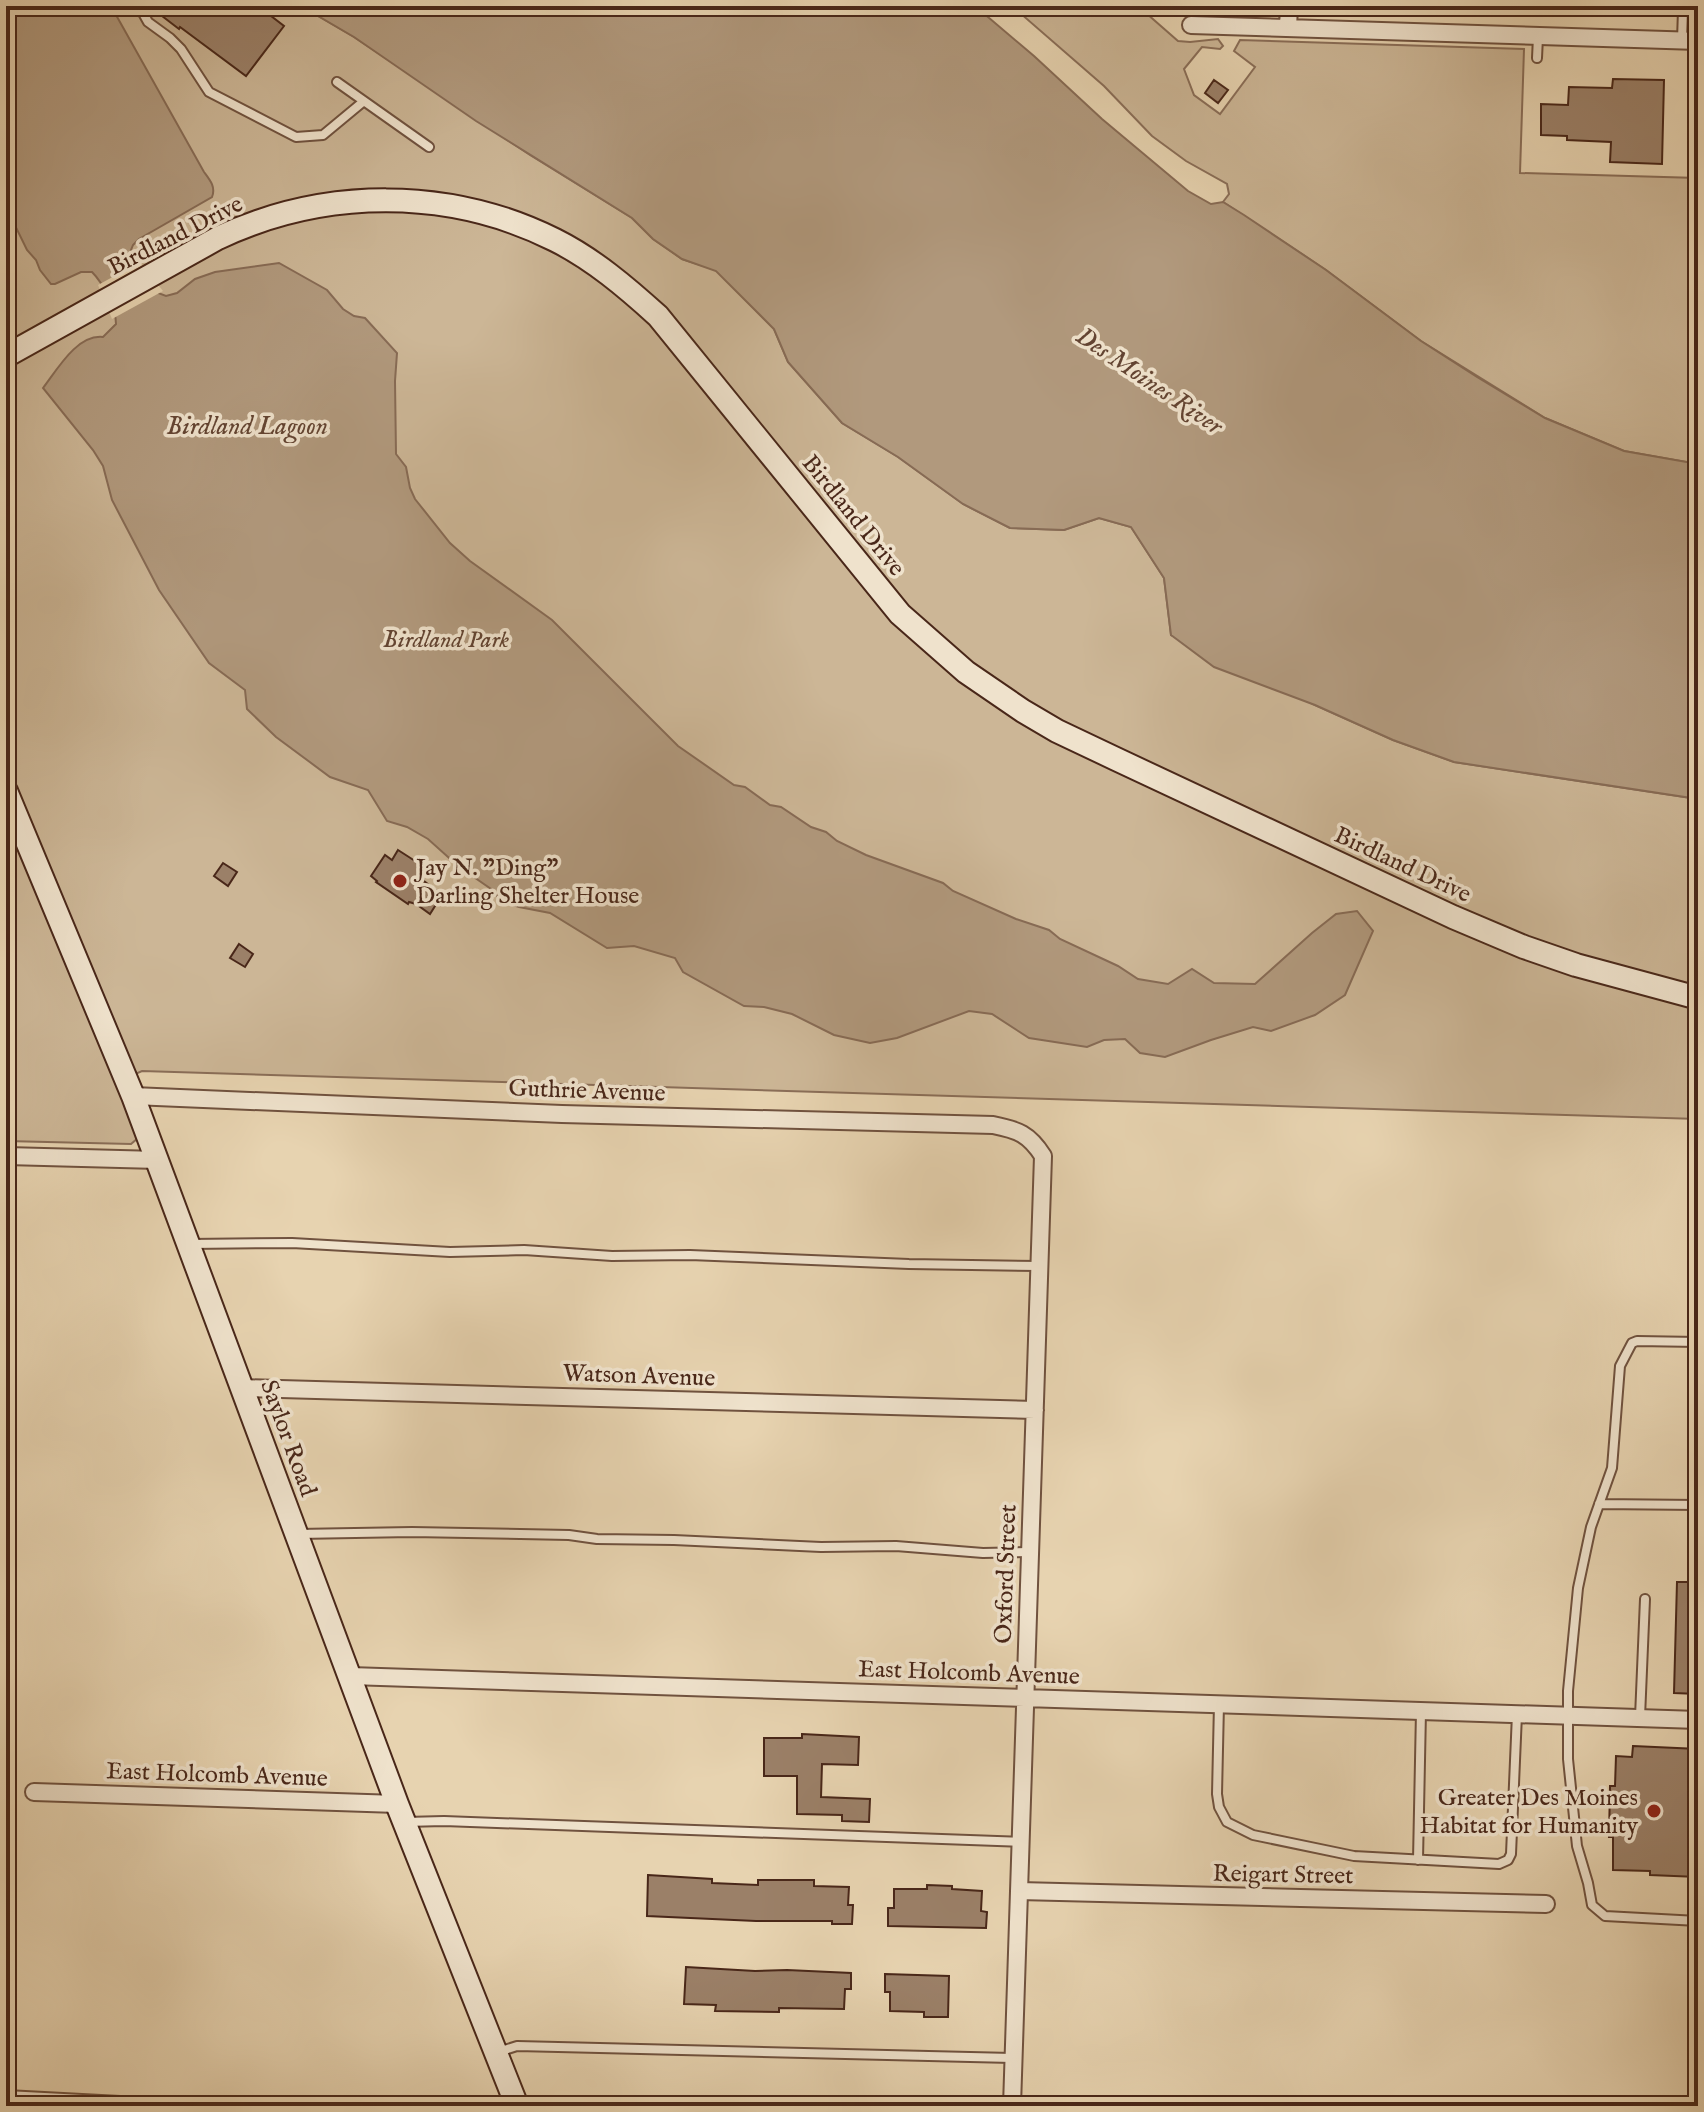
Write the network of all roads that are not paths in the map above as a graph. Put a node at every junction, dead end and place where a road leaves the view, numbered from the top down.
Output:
1 (139, 6) edge
2 (1289, 6) edge
3 (1698, 7) edge
4 (1683, 9) edge
5 (1191, 25) dead end
6 (1288, 28) junction
7 (1538, 36) junction
8 (1690, 40) edge
9 (1537, 58) dead end
10 (337, 82) dead end
11 (364, 101) junction
12 (429, 147) dead end
13 (6, 356) edge
14 (6, 791) edge
15 (1698, 998) edge
16 (133, 1096) junction
17 (1034, 1142) joint
18 (6, 1156) edge
19 (158, 1160) junction
20 (187, 1244) junction
21 (1039, 1266) junction
22 (1698, 1342) edge
23 (242, 1388) junction
24 (1035, 1410) junction
25 (1599, 1504) junction
26 (1698, 1505) edge
27 (297, 1534) junction
28 (1030, 1552) junction
29 (1645, 1599) dead end
30 (350, 1676) junction
31 (1025, 1698) junction
32 (1219, 1704) junction
33 (1421, 1711) junction
34 (1517, 1714) junction
35 (1568, 1716) junction
36 (1640, 1718) junction
37 (1698, 1720) edge
38 (34, 1792) dead end
39 (401, 1813) junction
40 (1022, 1842) junction
41 (1418, 1860) junction
42 (1019, 1891) junction
43 (1546, 1904) dead end
44 (1698, 1921) edge
45 (496, 2053) junction
46 (1012, 2058) junction
47 (6, 2099) edge
48 (139, 2106) edge
49 (517, 2106) edge
50 (1012, 2106) edge

1 - 11 lane
2 - 6 street
3 - 4 lane
4 - 8 lane
5 - 6 street
6 - 7 street
7 - 8 street
7 - 9 lane
10 - 11 lane
11 - 12 lane
13 - 15 street, Birdland Drive
14 - 16 street, Saylor Road
16 - 17 street, Guthrie Avenue
16 - 19 street, Saylor Road
17 - 21 street, Oxford Street
18 - 19 street
19 - 20 street, Saylor Road
20 - 21 lane
20 - 23 street, Saylor Road
21 - 24 street, Oxford Street
22 - 25 lane
23 - 24 street, Watson Avenue
23 - 27 street, Saylor Road
24 - 28 street, Oxford Street
25 - 26 lane
25 - 35 lane
27 - 28 lane
27 - 30 street, Saylor Road
28 - 31 street, Oxford Street
29 - 36 lane
30 - 31 street, East Holcomb Avenue
30 - 39 street, Saylor Road
31 - 32 street, East Holcomb Avenue
31 - 40 street, Oxford Street
32 - 33 street, East Holcomb Avenue
32 - 41 lane
33 - 34 street, East Holcomb Avenue
33 - 41 lane
34 - 35 street, East Holcomb Avenue
34 - 41 lane
35 - 36 street, East Holcomb Avenue
35 - 44 lane
36 - 37 street, East Holcomb Avenue
38 - 39 street, East Holcomb Avenue
39 - 40 lane
39 - 45 street, Saylor Road
40 - 42 street, Oxford Street
42 - 43 street, Reigart Street
42 - 46 street, Oxford Street
45 - 46 lane
45 - 49 street, Saylor Road
46 - 50 street, Oxford Street
47 - 48 street

